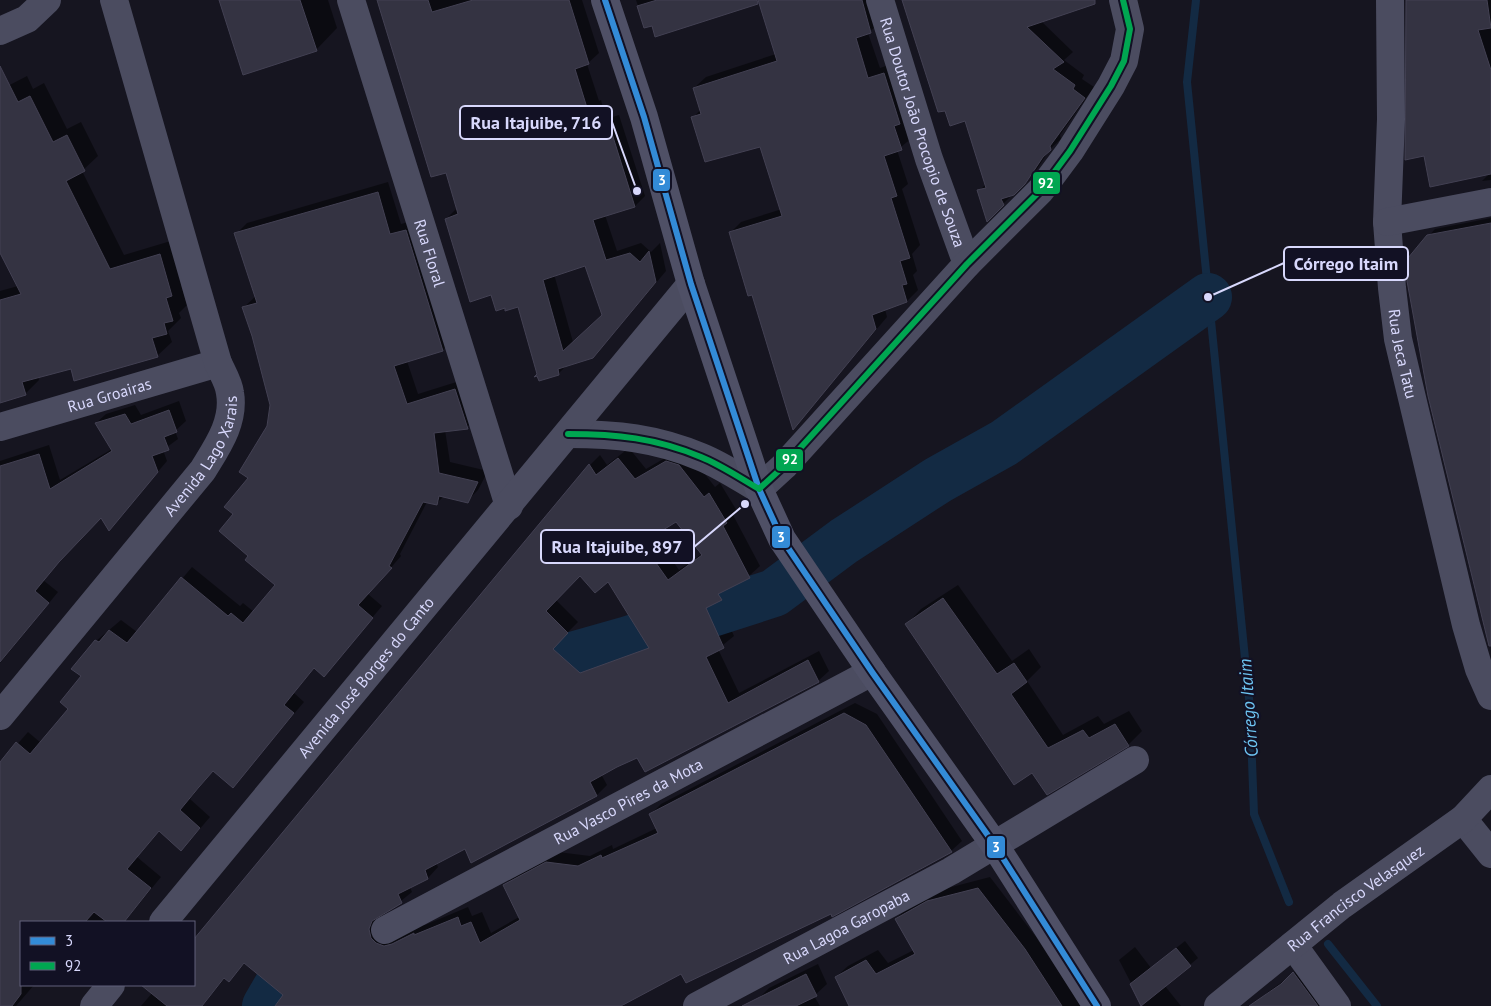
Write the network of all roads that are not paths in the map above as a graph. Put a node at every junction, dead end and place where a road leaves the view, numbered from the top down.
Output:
1 (47, 0) edge
2 (114, 0) edge
3 (351, 0) edge
4 (606, 0) edge
5 (880, 0) edge
6 (1123, 0) edge
7 (1390, 0) edge
8 (0, 31) edge
9 (1491, 202) edge
10 (1387, 222) junction
11 (966, 264) junction
12 (691, 284) junction
13 (218, 364) junction
14 (0, 427) edge
15 (568, 434) junction
16 (759, 489) junction
17 (509, 506) junction
18 (872, 672) junction
19 (1491, 696) edge
20 (0, 716) edge
21 (1136, 760) dead end
22 (1491, 789) edge
23 (1463, 819) junction
24 (994, 844) junction
25 (1491, 854) edge
26 (164, 921) edge
27 (385, 930) dead end
28 (1296, 943) junction
29 (110, 986) edge
30 (94, 1006) edge
31 (697, 1006) edge
32 (1097, 1006) edge
33 (1218, 1006) edge
34 (1337, 1006) edge

1 - 8 street
2 - 13 street, Avenida Lago Xarais
3 - 17 street, Rua Floral
4 - 12 main road
5 - 11 street, Rua Doutor João Procopio de Souza
6 - 11 street
7 - 10 street, Rua Jeca Tatu
9 - 10 street
10 - 19 street, Rua Jeca Tatu
11 - 16 street
12 - 15 street, Avenida José Borges do Canto
12 - 16 main road
13 - 14 street, Rua Groairas
13 - 20 street, Avenida Lago Xarais
15 - 16 street
15 - 17 street, Avenida José Borges do Canto
16 - 18 main road
17 - 26 street, Avenida José Borges do Canto
18 - 24 main road
18 - 27 street, Rua Vasco Pires da Mota
21 - 24 street, Rua Lagoa Garopaba
22 - 23 street, Rua Francisco Velasquez
23 - 25 street
23 - 28 street, Rua Francisco Velasquez
24 - 31 street, Rua Lagoa Garopaba
24 - 32 main road
28 - 33 street, Rua Francisco Velasquez
28 - 34 street
29 - 30 street

